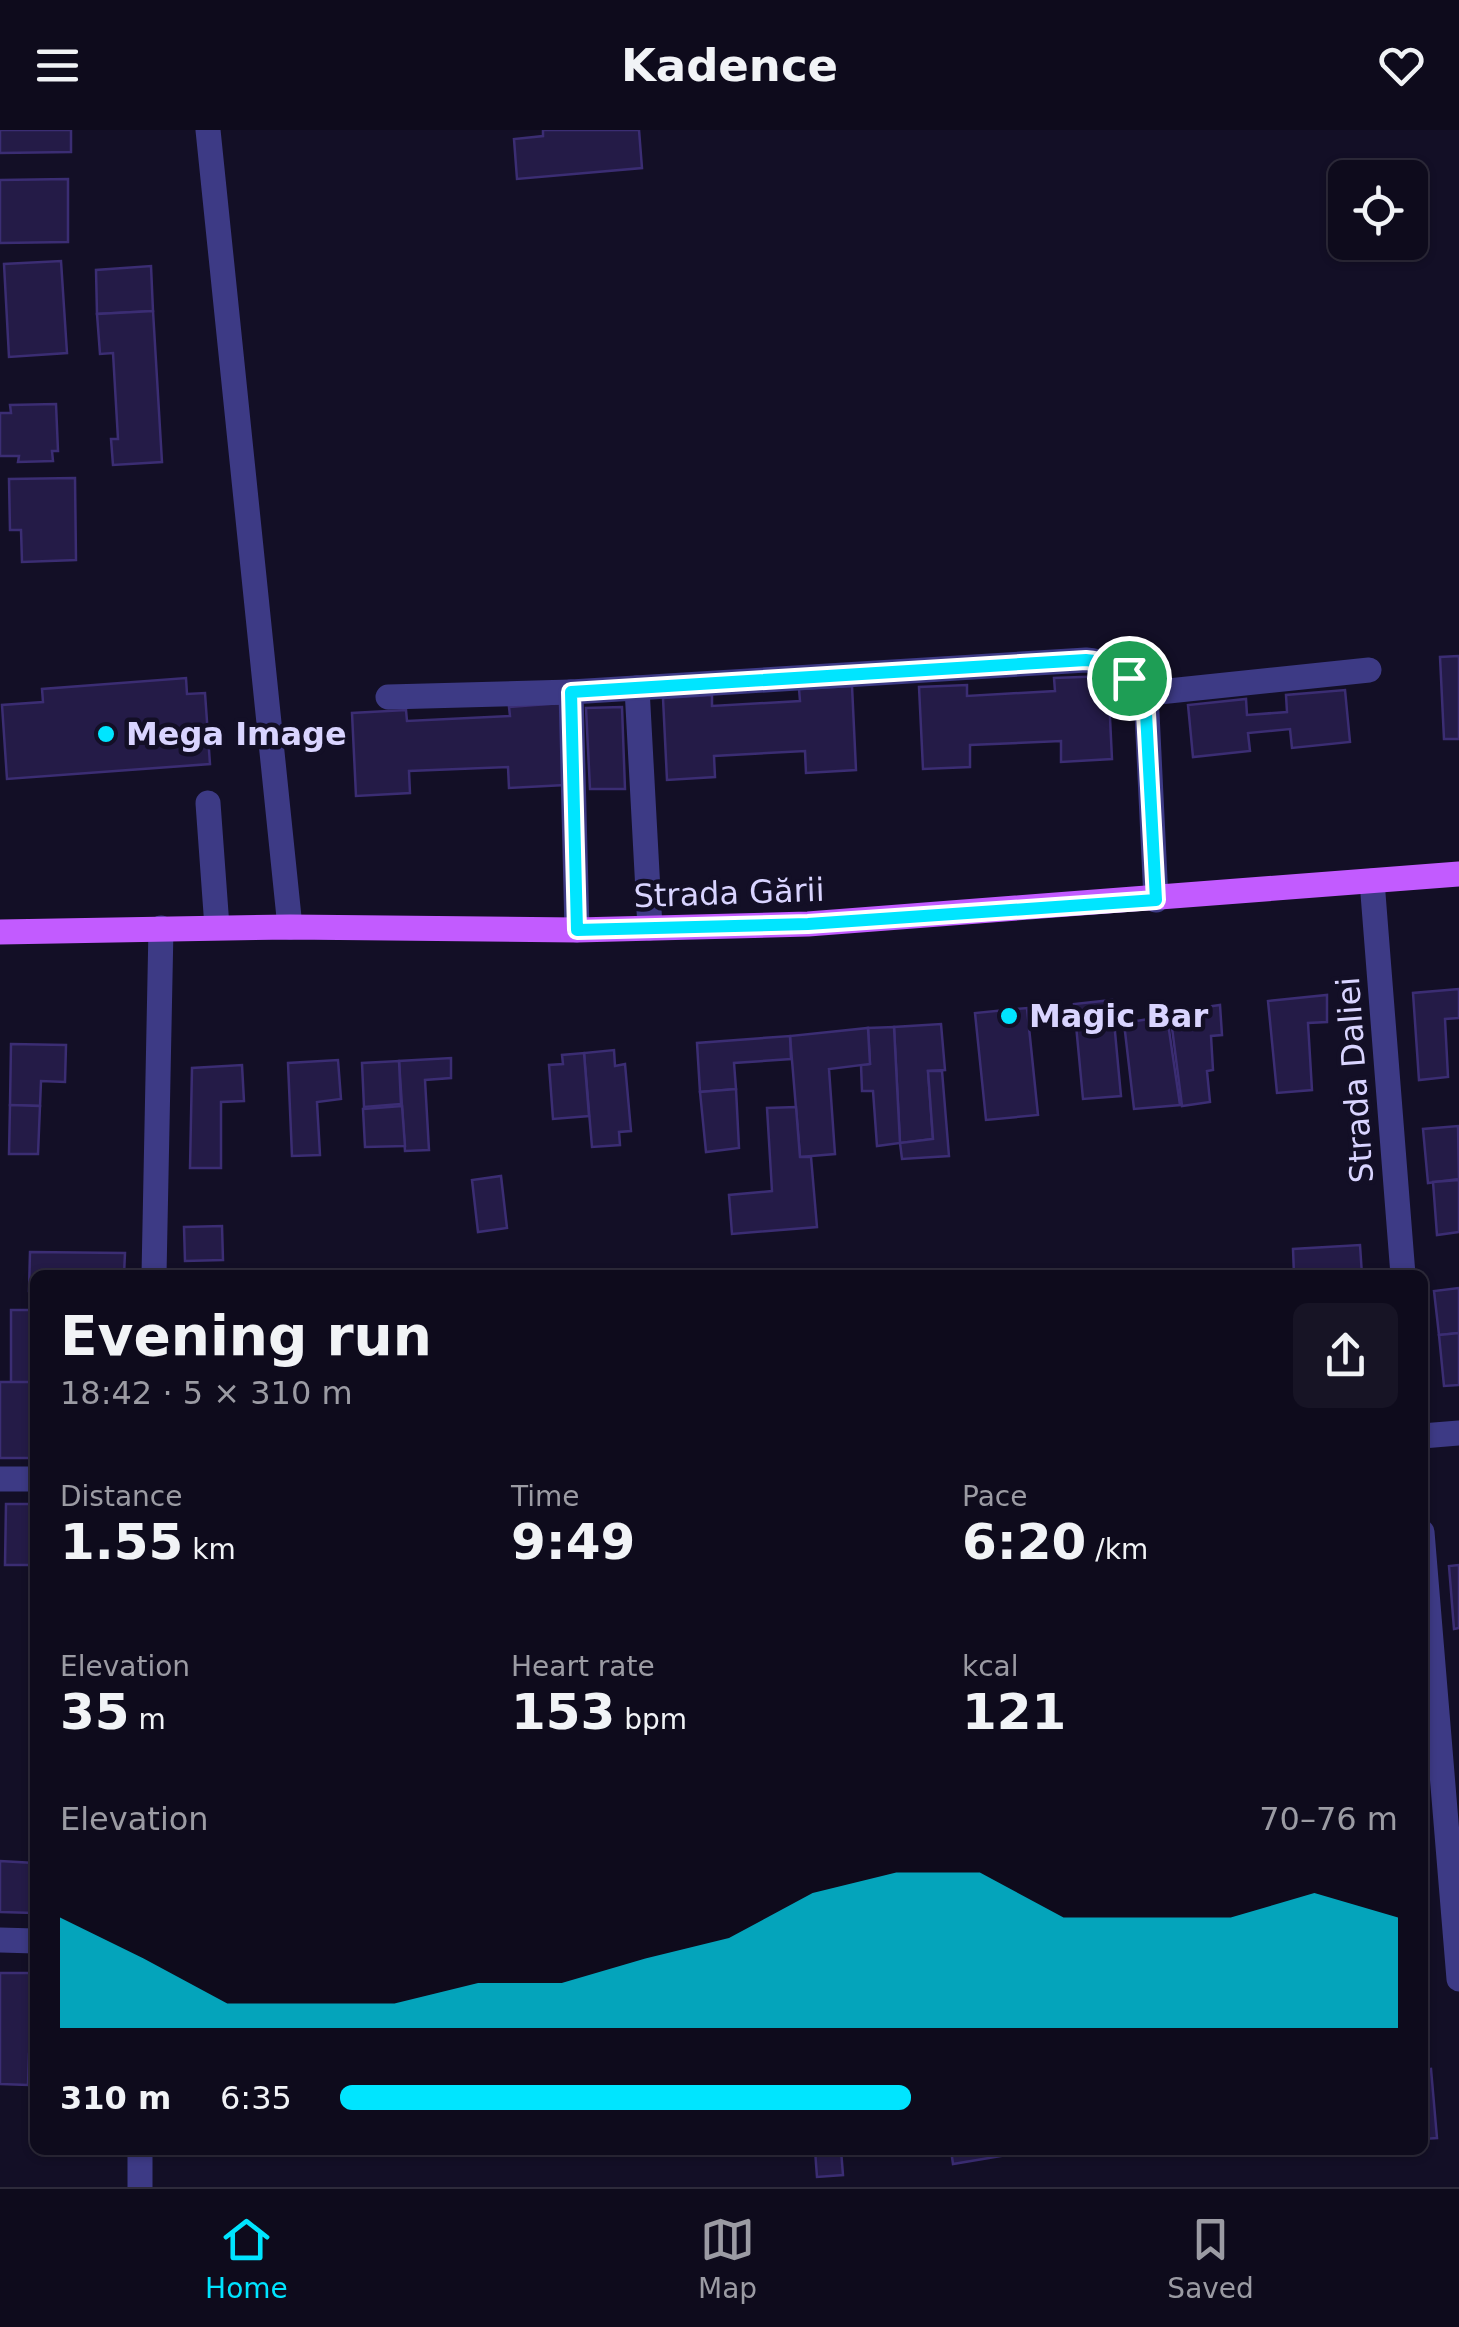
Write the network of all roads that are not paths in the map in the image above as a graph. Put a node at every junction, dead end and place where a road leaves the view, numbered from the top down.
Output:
1 (208, 130) edge
2 (1370, 670) dead end
3 (638, 688) junction
4 (571, 692) junction
5 (1140, 694) junction
6 (388, 697) dead end
7 (208, 804) dead end
8 (1459, 874) edge
9 (1372, 881) junction
10 (1156, 900) junction
11 (218, 927) junction
12 (290, 927) junction
13 (161, 928) junction
14 (650, 928) junction
15 (577, 930) junction
16 (0, 932) edge
17 (154, 1270) edge
18 (1403, 1270) edge
19 (1459, 1433) edge
20 (1428, 1436) edge
21 (0, 1479) edge
22 (30, 1479) edge
23 (1428, 1609) edge
24 (1441, 1777) edge
25 (0, 1940) edge
26 (30, 1940) edge
27 (1459, 1979) edge
28 (140, 2155) edge
29 (140, 2187) edge

1 - 12 street
2 - 5 street
3 - 4 street
3 - 5 street
3 - 14 street
4 - 6 street
4 - 15 street
5 - 10 street
7 - 11 street
8 - 9 main road, Strada Gării
9 - 10 main road, Strada Gării
9 - 18 street, Strada Daliei
10 - 14 main road, Strada Gării
11 - 12 main road, Strada Gării
11 - 13 main road, Strada Gării
12 - 15 main road, Strada Gării
13 - 16 main road, Strada Gării
13 - 17 street
14 - 15 main road, Strada Gării
19 - 20 street
21 - 22 street
23 - 24 street
24 - 27 street
25 - 26 street
28 - 29 street

